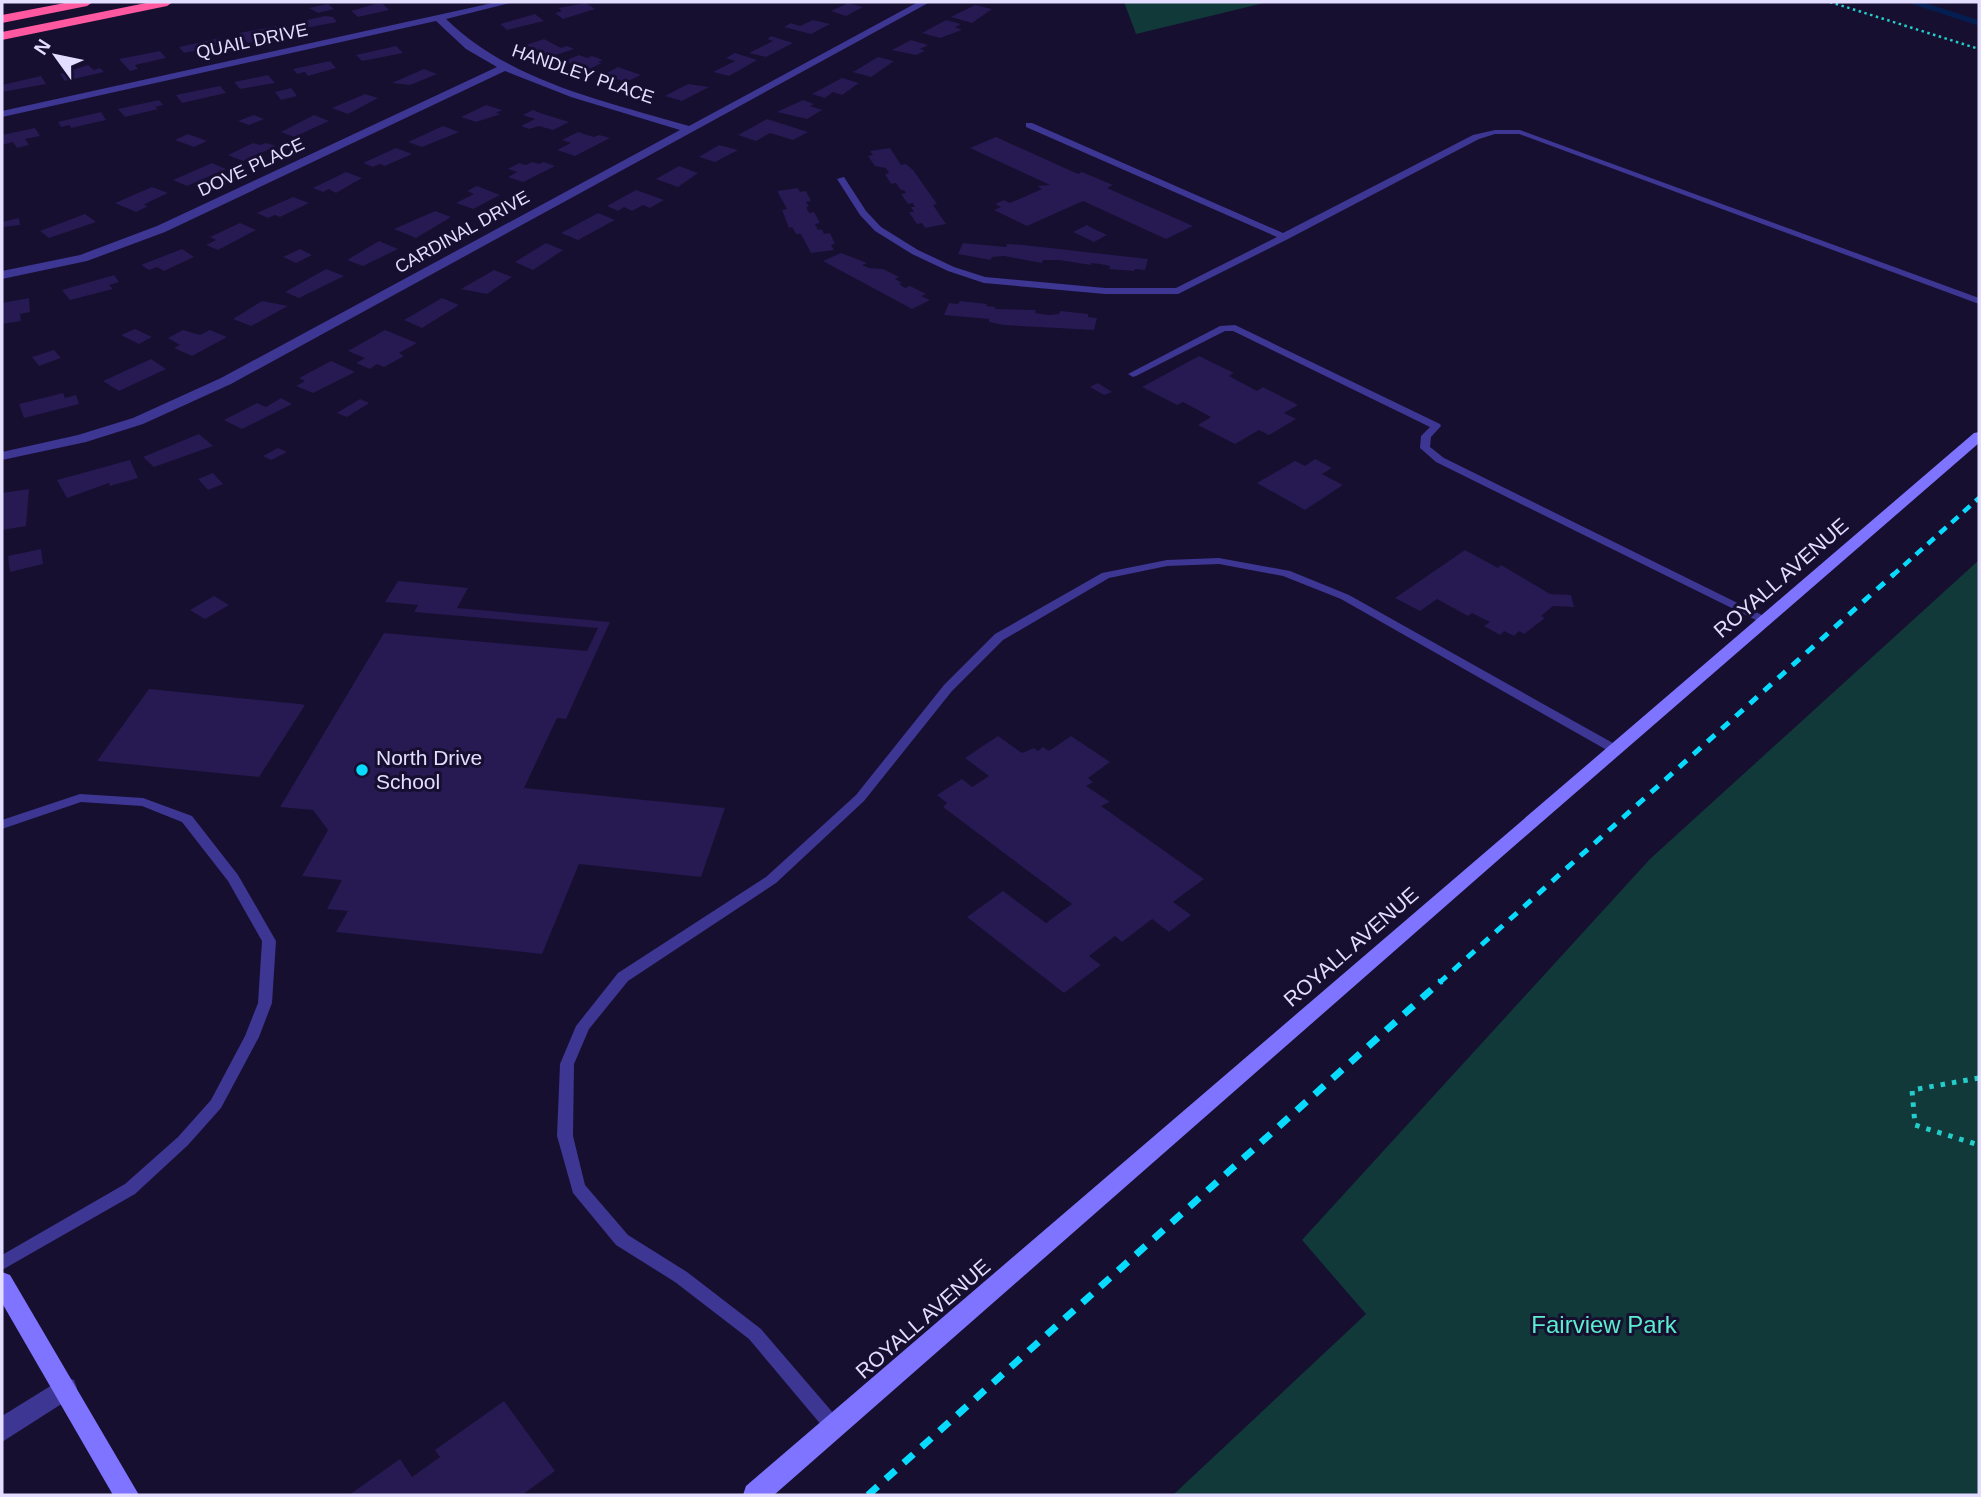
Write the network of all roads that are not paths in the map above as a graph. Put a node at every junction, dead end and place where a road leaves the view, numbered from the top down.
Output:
1 (87, 2) edge
2 (167, 2) edge
3 (509, 2) edge
4 (925, 2) edge
5 (439, 17) junction
6 (2, 19) edge
7 (2, 36) edge
8 (506, 67) junction
9 (2, 114) edge
10 (1029, 125) dead end
11 (688, 129) junction
12 (841, 178) dead end
13 (1285, 237) junction
14 (2, 275) edge
15 (1979, 301) edge
16 (1133, 374) dead end
17 (1979, 436) edge
18 (2, 456) edge
19 (1766, 620) junction
20 (1616, 750) junction
21 (2, 825) edge
22 (2, 1263) edge
23 (2, 1282) edge
24 (65, 1388) junction
25 (834, 1427) junction
26 (2, 1430) edge
27 (127, 1495) edge
28 (755, 1495) edge

1 - 6 highway
2 - 7 highway
3 - 5 street, QUAIL DRIVE
4 - 11 street, CARDINAL DRIVE
5 - 8 street, HANDLEY PLACE
5 - 9 street, QUAIL DRIVE
8 - 11 street, HANDLEY PLACE
8 - 14 street, DOVE PLACE
10 - 13 lane
11 - 18 street, CARDINAL DRIVE
12 - 13 lane
13 - 15 lane
16 - 19 lane
17 - 19 street, ROYALL AVENUE
19 - 20 street, ROYALL AVENUE
20 - 25 street, ROYALL AVENUE
20 - 25 lane
21 - 22 lane
23 - 24 street
24 - 26 street
24 - 27 street
25 - 28 street, ROYALL AVENUE

